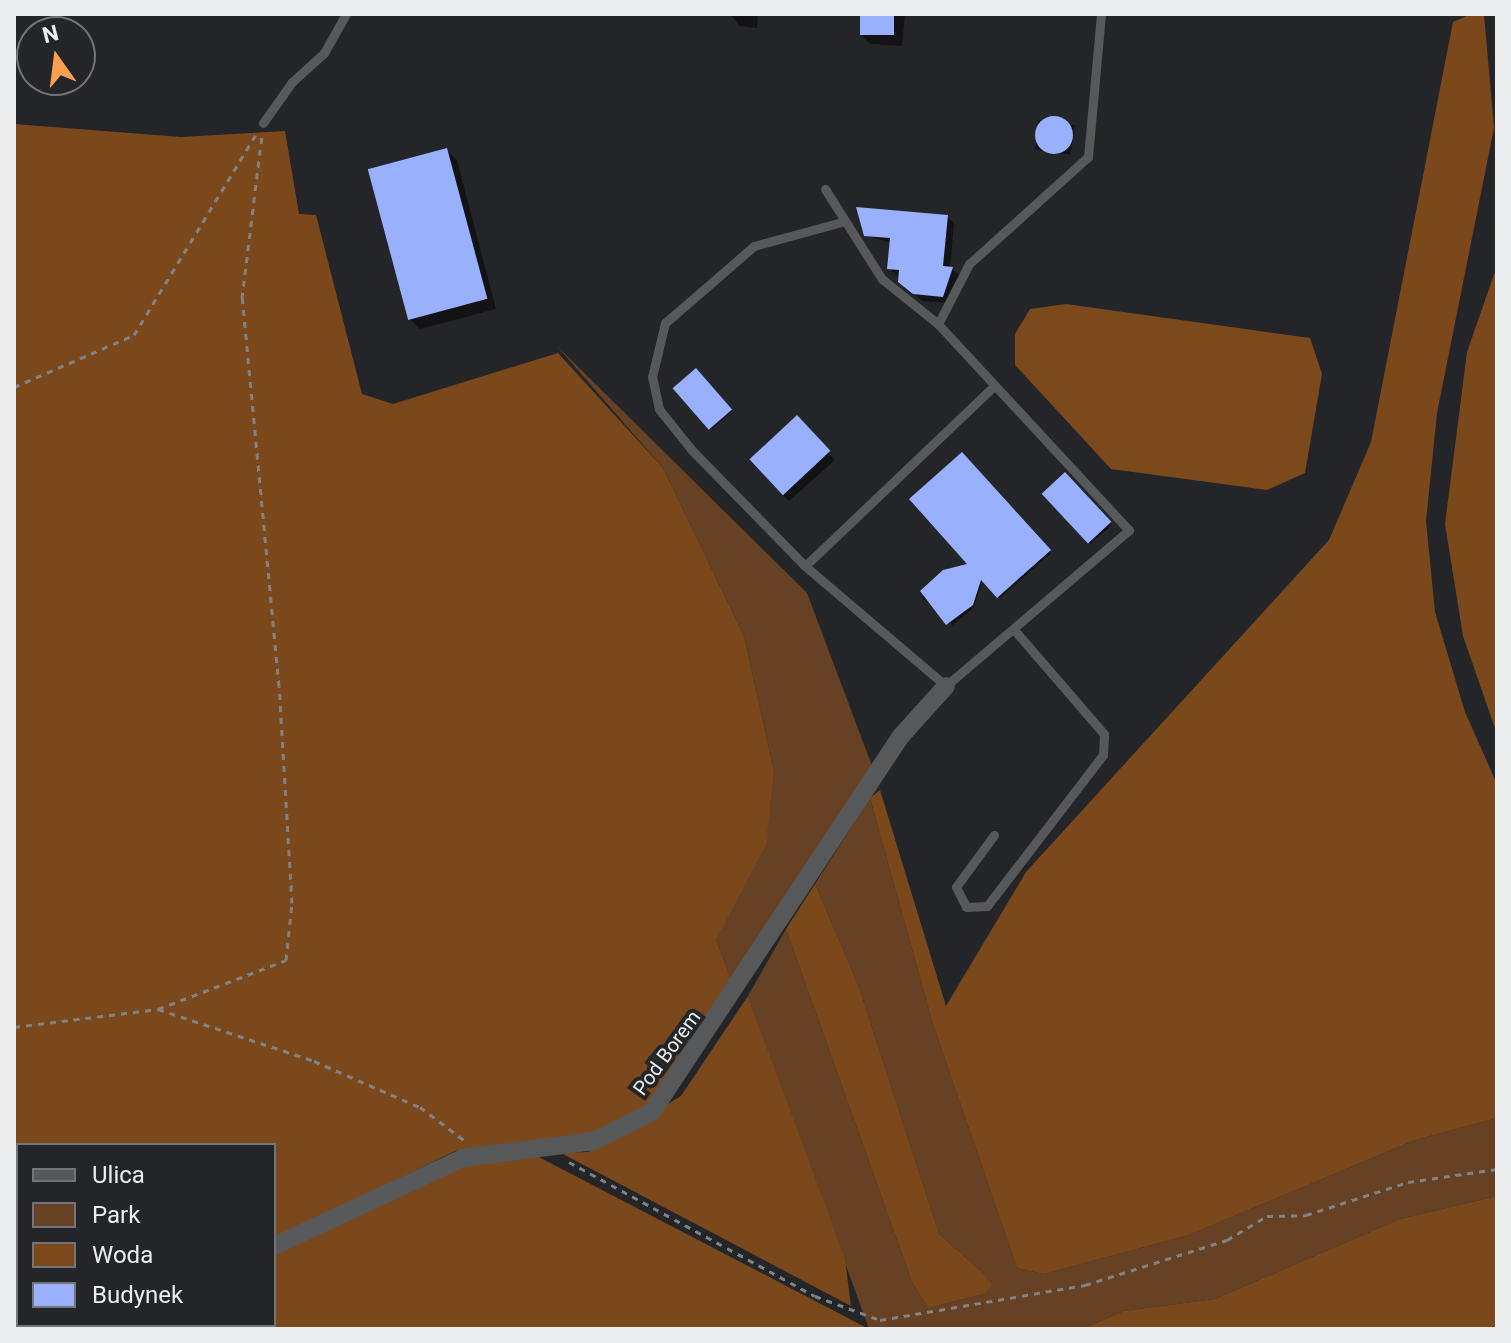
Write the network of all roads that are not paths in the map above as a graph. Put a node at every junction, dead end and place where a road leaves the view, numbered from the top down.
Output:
1 (346, 14) edge
2 (1101, 14) edge
3 (263, 123) road end
4 (825, 189) dead end
5 (842, 222) junction
6 (938, 324) junction
7 (995, 385) junction
8 (805, 566) junction
9 (1016, 632) junction
10 (946, 686) junction
11 (994, 835) dead end
12 (276, 1245) edge

1 - 3 lane
2 - 6 lane
4 - 5 lane
5 - 6 lane
5 - 8 lane
6 - 7 lane
7 - 8 lane
7 - 9 lane
8 - 10 lane
9 - 10 lane
9 - 11 lane
10 - 12 street, Pod Borem

